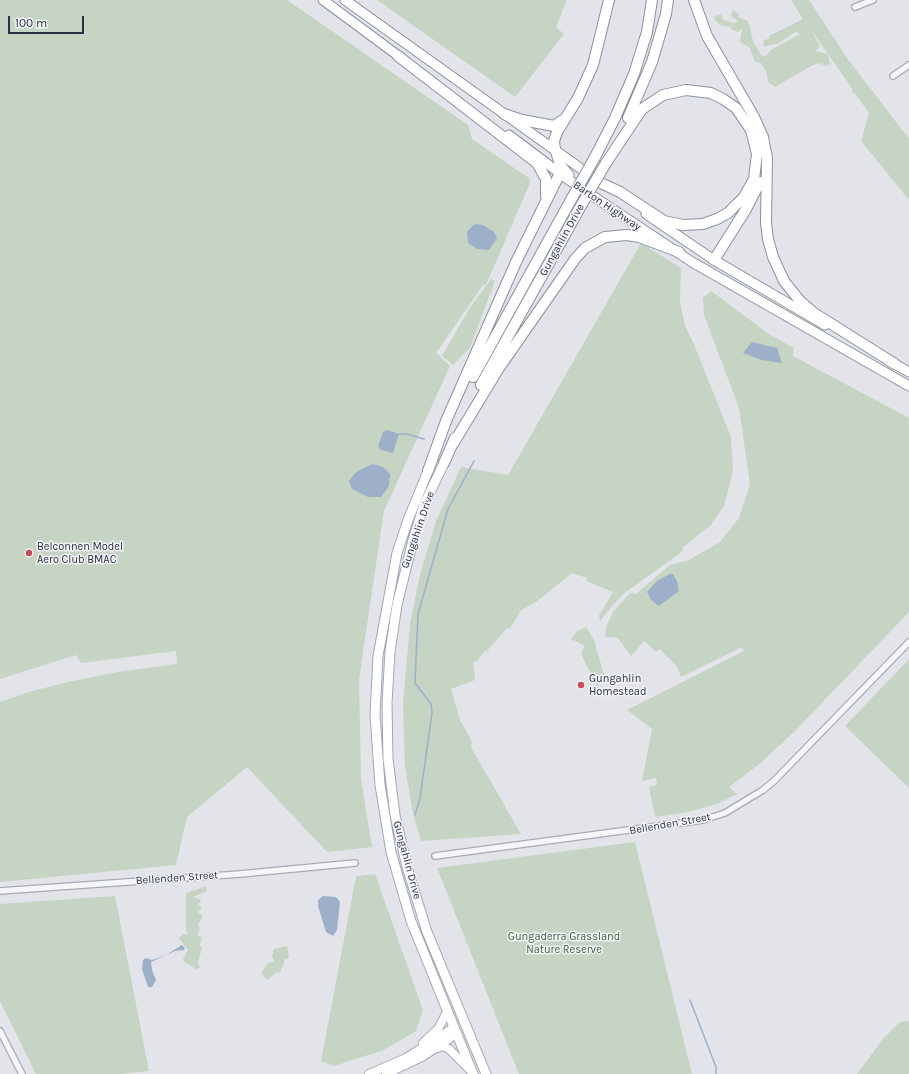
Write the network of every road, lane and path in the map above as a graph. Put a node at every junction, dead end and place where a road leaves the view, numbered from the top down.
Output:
1 (323, 0) edge
2 (345, 0) edge
3 (609, 0) edge
4 (652, 0) edge
5 (668, 0) edge
6 (694, 0) edge
7 (873, 0) edge
8 (855, 6) dead end
9 (398, 56) junction
10 (909, 65) edge
11 (893, 76) dead end
12 (504, 114) junction
13 (567, 117) junction
14 (762, 137) junction
15 (555, 150) junction
16 (606, 163) junction
17 (579, 167) junction
18 (561, 171) junction
19 (603, 184) junction
20 (543, 205) junction
21 (678, 252) junction
22 (714, 260) junction
23 (696, 263) junction
24 (895, 364) junction
25 (909, 372) edge
26 (909, 386) edge
27 (452, 444) junction
28 (444, 463) joint
29 (428, 471) junction
30 (909, 642) edge
31 (435, 856) dead end
32 (355, 863) dead end
33 (0, 891) edge
34 (447, 1012) junction
35 (466, 1025) junction
36 (0, 1031) edge
37 (454, 1031) junction
38 (436, 1048) junction
39 (13, 1059) junction
40 (401, 1061) junction
41 (18, 1074) edge
42 (22, 1074) edge
43 (369, 1074) edge
44 (386, 1074) edge
45 (473, 1074) edge
46 (486, 1074) edge

1 - 9 main road, Barton Highway
2 - 12 main road, Barton Highway
3 - 13 highway
4 - 29 highway, Gungahlin Drive, bridge
5 - 16 highway, Gungahlin Drive
6 - 14 highway
7 - 8 street
9 - 18 main road, Barton Highway
9 - 20 highway
10 - 11 street
12 - 13 highway
12 - 15 main road, Barton Highway
13 - 15 highway
14 - 22 highway
14 - 24 highway
15 - 17 main road, Barton Highway
15 - 18 main road
16 - 19 highway
16 - 27 highway, Gungahlin Drive, bridge
17 - 18 main road
17 - 19 main road, Barton Highway
18 - 20 highway
18 - 21 main road, Barton Highway
19 - 22 main road, Barton Highway
20 - 29 highway
21 - 23 main road, Barton Highway
21 - 27 highway
22 - 23 main road
22 - 24 main road, Barton Highway
23 - 26 main road, Barton Highway
24 - 25 main road, Barton Highway
27 - 28 highway, Gungahlin Drive
28 - 35 main road, Gungahlin Drive
29 - 34 main road, Gungahlin Drive
30 - 31 street, Bellenden Street
32 - 33 street, Bellenden Street
34 - 37 main road, Gungahlin Drive
34 - 40 main road
35 - 37 main road
35 - 46 main road, Gungahlin Drive
36 - 39 street
37 - 38 main road
37 - 40 main road
37 - 45 main road, Gungahlin Drive
38 - 44 main road
38 - 45 main road
39 - 41 street
39 - 42 street
40 - 43 main road

